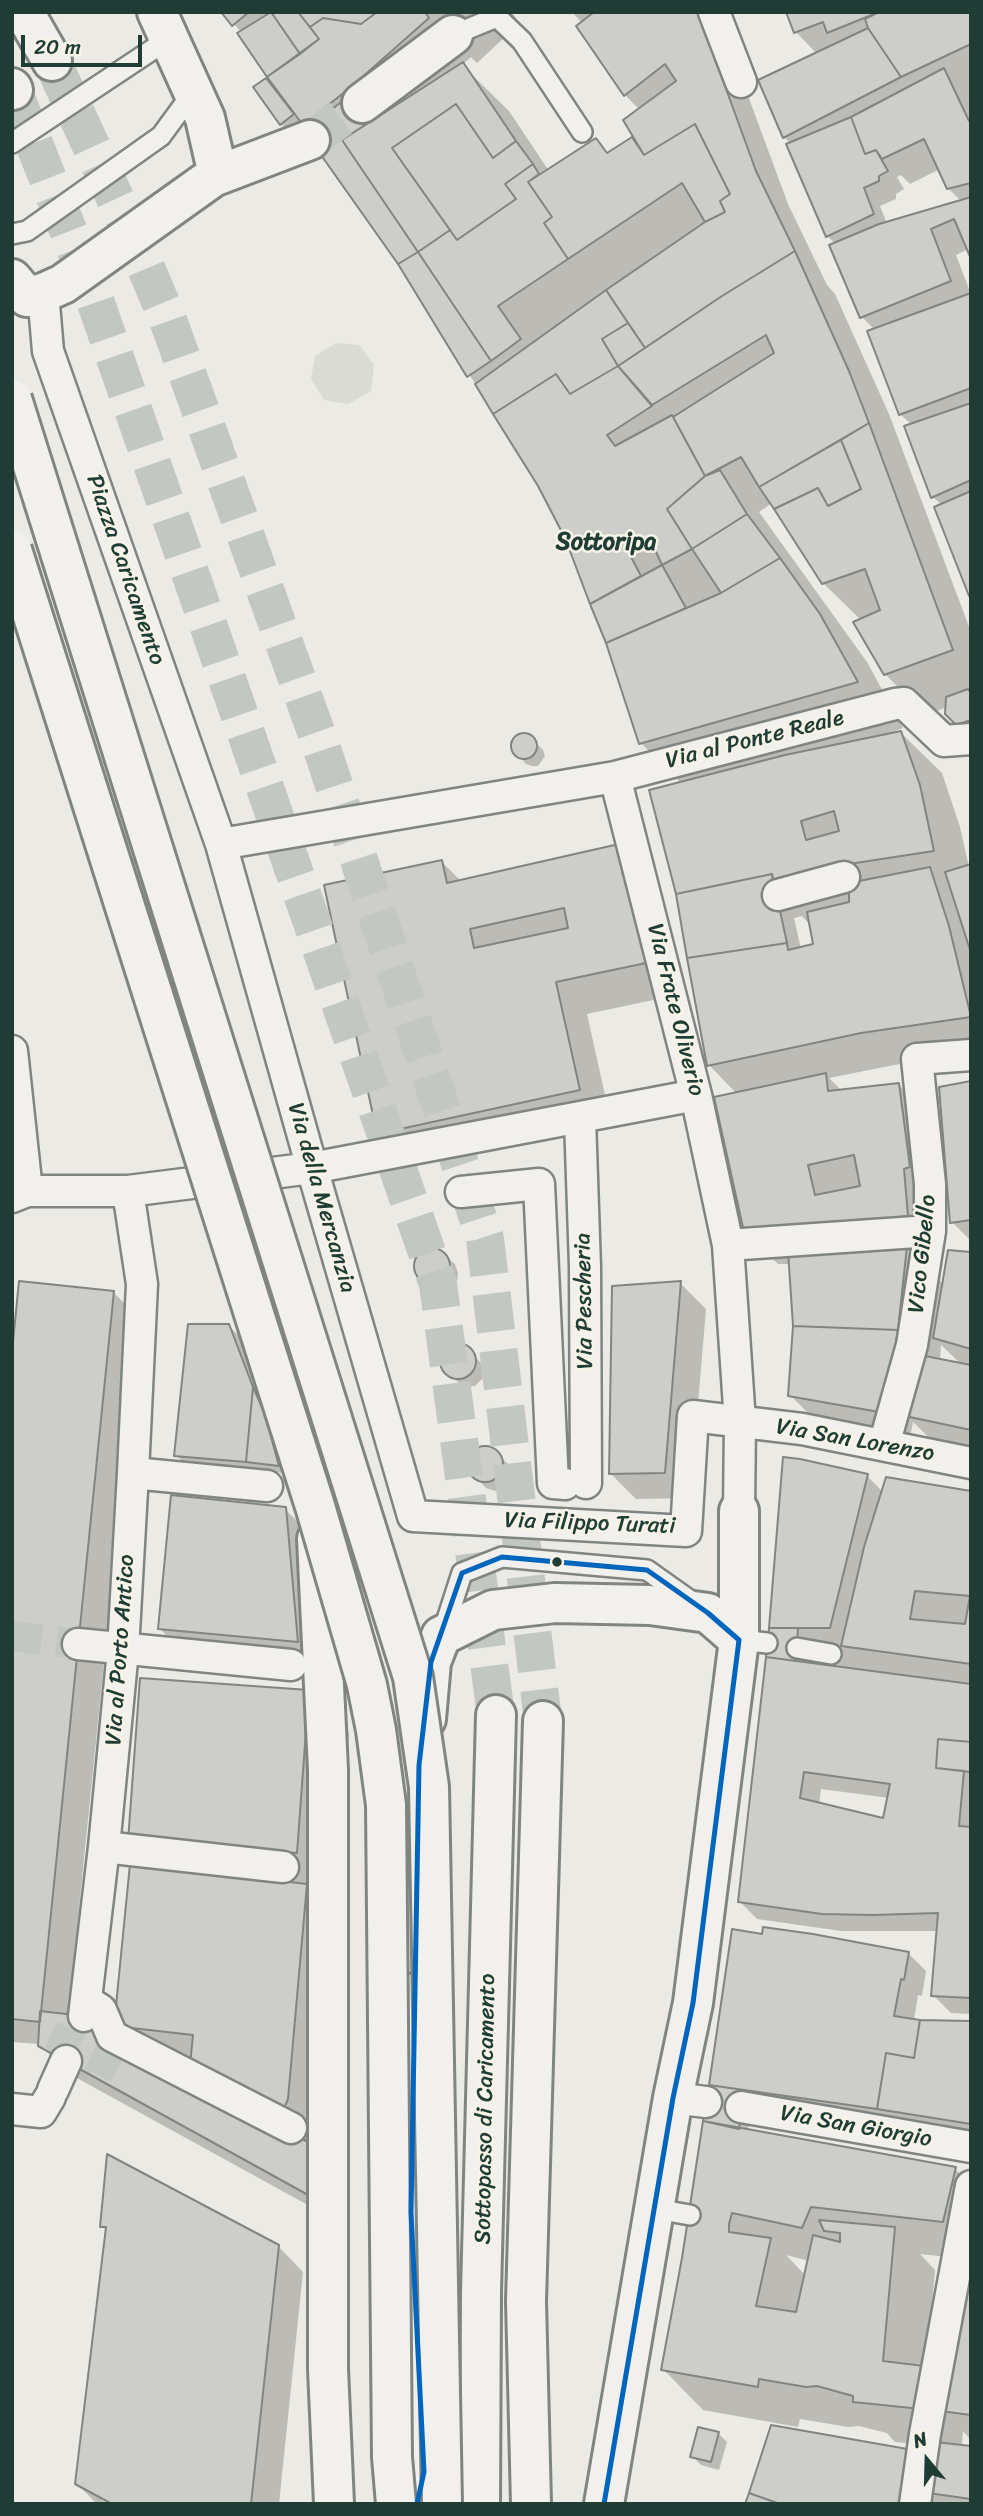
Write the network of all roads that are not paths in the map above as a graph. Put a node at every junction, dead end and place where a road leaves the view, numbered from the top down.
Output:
1 (24, 12) edge
2 (714, 12) edge
3 (163, 25) edge
4 (453, 35) joint
5 (52, 61) tunnel mouth
6 (741, 82) dead end
7 (194, 91) junction
8 (362, 103) tunnel mouth
9 (582, 132) dead end
10 (310, 140) tunnel mouth
11 (12, 143) edge
12 (213, 177) junction
13 (12, 234) edge
14 (24, 296) edge
15 (12, 399) edge
16 (12, 550) edge
17 (971, 739) edge
18 (615, 777) junction
19 (221, 844) junction
20 (844, 877) dead end
21 (229, 879) joint
22 (778, 895) dead end
23 (12, 1051) edge
24 (971, 1055) edge
25 (696, 1095) junction
26 (580, 1119) junction
27 (312, 1168) junction
28 (128, 1191) junction
29 (461, 1192) dead end
30 (19, 1194) edge
31 (930, 1231) junction
32 (728, 1245) junction
33 (740, 1422) junction
34 (884, 1445) junction
35 (971, 1463) edge
36 (133, 1473) junction
37 (267, 1486) dead end
38 (316, 1506) junction
39 (739, 1511) joint
40 (413, 1516) joint
41 (708, 1613) junction
42 (441, 1636) junction
43 (753, 1641) junction
44 (78, 1644) tunnel mouth
45 (797, 1648) dead end
46 (123, 1650) junction
47 (831, 1654) dead end
48 (291, 1665) dead end
49 (496, 1715) tunnel mouth
50 (543, 1721) tunnel mouth
51 (104, 1847) junction
52 (283, 1867) dead end
53 (66, 2061) dead end
54 (741, 2107) dead end
55 (12, 2109) edge
56 (291, 2128) dead end
57 (971, 2147) edge
58 (971, 2186) edge
59 (334, 2504) edge
60 (396, 2504) edge
61 (417, 2504) edge
62 (442, 2504) edge
63 (480, 2504) edge
64 (531, 2504) edge
65 (604, 2504) edge
66 (915, 2504) edge

1 - 5 main road
2 - 6 street
3 - 7 main road
3 - 11 lane
4 - 8 main road
4 - 9 lane
7 - 12 main road
7 - 13 lane
10 - 12 main road, Piazza Caricamento
12 - 14 main road, Piazza Caricamento
14 - 19 street, Piazza Caricamento
15 - 62 main road, bridge
16 - 38 main road, bridge
17 - 18 street, Via al Ponte Reale
18 - 19 street
18 - 25 street, Via Frate Oliverio
19 - 21 street, Piazza Caricamento
20 - 22 street
21 - 27 street, Via della Mercanzia
23 - 30 street
24 - 31 street, Vico Gibello
25 - 26 street
25 - 32 street, Via Frate Oliverio
26 - 27 street
26 - 29 street, Via Pescheria
27 - 28 street
27 - 40 street, Via della Mercanzia
28 - 30 street
28 - 36 street, Via al Porto Antico
31 - 32 street
31 - 34 street, Vico Gibello
32 - 33 street, Via Frate Oliverio
33 - 34 street, Via San Lorenzo
33 - 39 street
33 - 40 street, Via Filippo Turati
34 - 35 street, Via San Lorenzo
36 - 37 street
36 - 46 street, Via al Porto Antico
38 - 59 main road, bridge
38 - 60 main road, bridge
39 - 43 main road
41 - 42 main road
41 - 42 lane, Via Filippo Turati
41 - 43 main road, Via Filippo Turati
42 - 61 main road
43 - 65 main road
44 - 46 street
45 - 47 lane
46 - 48 street
46 - 51 street, Via al Porto Antico
49 - 63 main road, Sottopasso di Caricamento
50 - 64 main road, Sottopasso di Caricamento
51 - 52 street
51 - 56 street, Via al Porto Antico
53 - 55 street
54 - 57 street, Via San Giorgio
58 - 66 street

